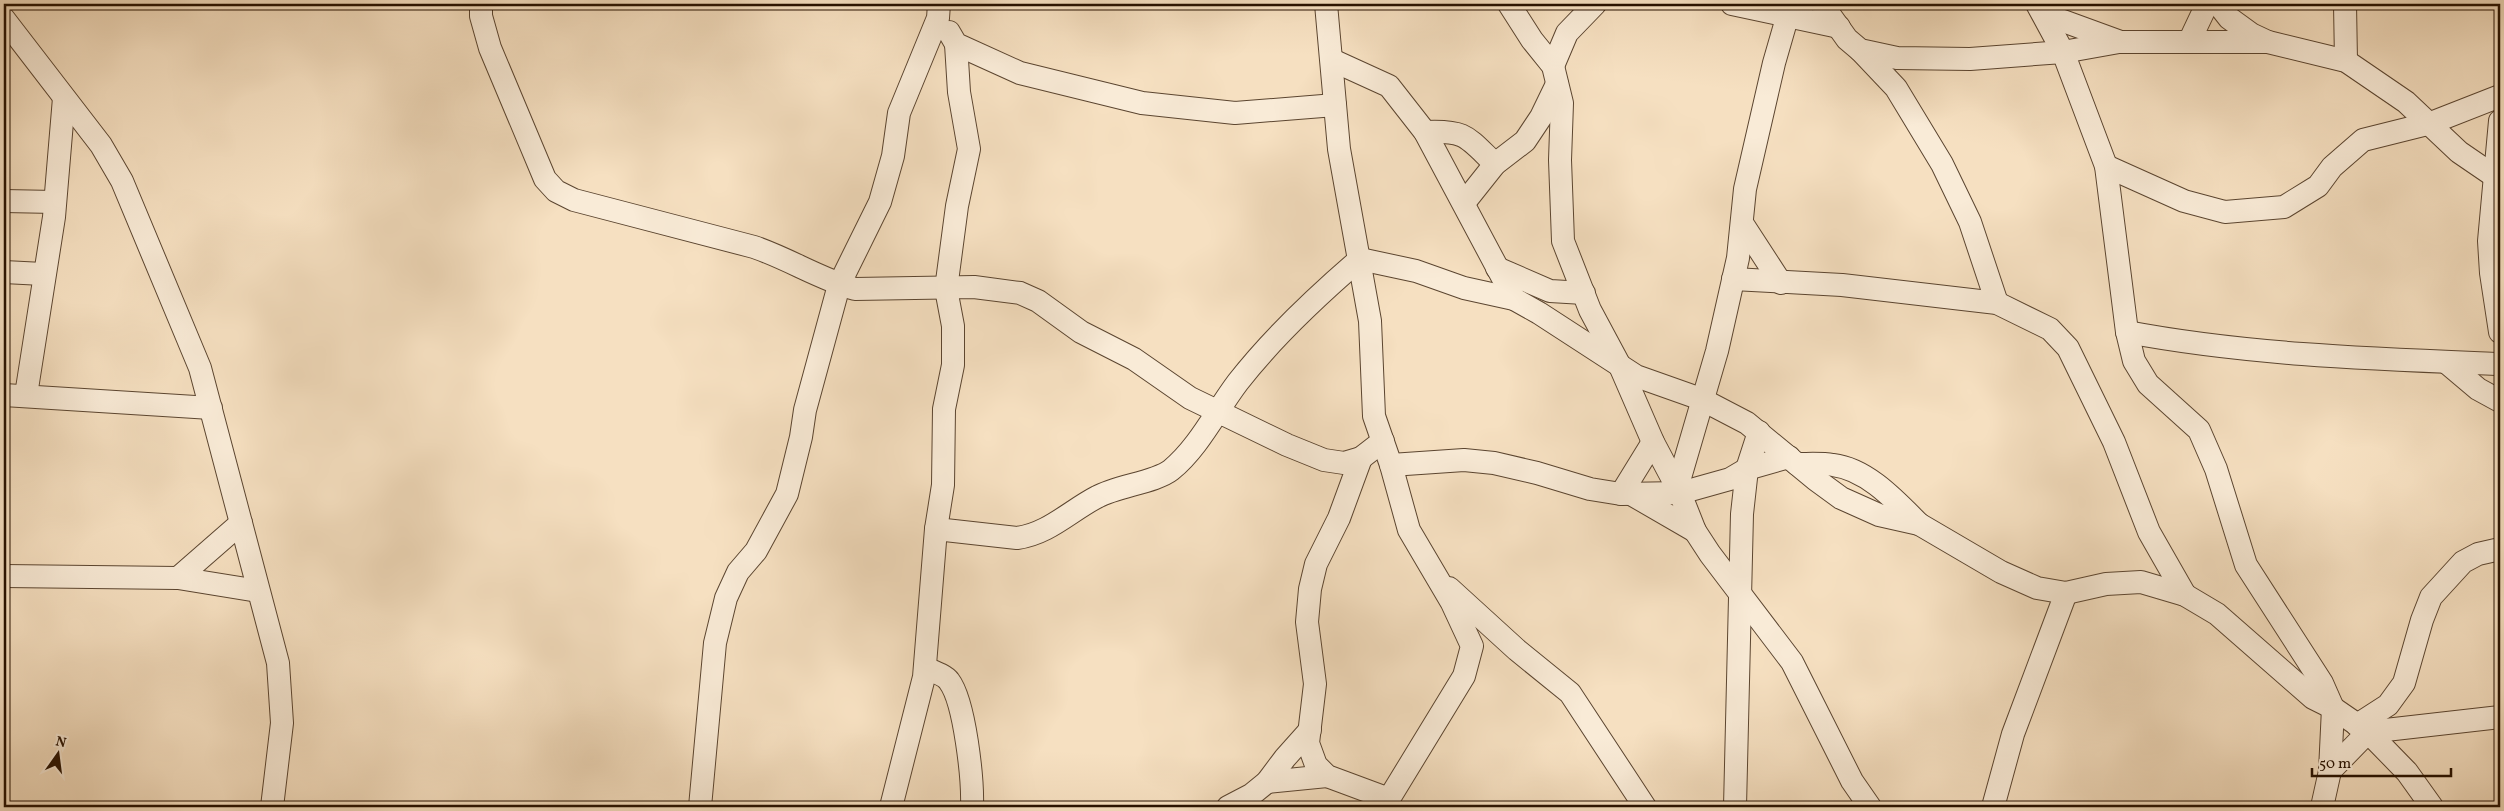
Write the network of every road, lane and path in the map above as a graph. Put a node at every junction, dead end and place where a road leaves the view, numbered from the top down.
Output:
1 (481, 4) edge
2 (939, 4) edge
3 (1326, 4) edge
4 (1509, 4) edge
5 (1595, 4) edge
6 (1742, 4) edge
7 (1822, 4) edge
8 (2207, 4) edge
9 (2218, 4) edge
10 (2345, 4) edge
11 (2041, 9) edge
12 (1789, 10) edge
13 (4, 19) edge
14 (1838, 27) junction
15 (946, 38) junction
16 (2190, 40) junction
17 (2119, 42) junction
18 (2268, 42) junction
19 (1860, 50) junction
20 (2064, 52) junction
21 (1332, 60) junction
22 (2346, 61) junction
23 (1555, 75) junction
24 (2500, 96) edge
25 (64, 98) junction
26 (1335, 105) junction
27 (2500, 121) edge
28 (2431, 123) junction
29 (1425, 132) junction
30 (1525, 141) junction
31 (1561, 146) junction
32 (1496, 164) junction
33 (2106, 166) junction
34 (2497, 177) edge
35 (4, 201) edge
36 (55, 202) junction
37 (1464, 203) junction
38 (1742, 223) junction
39 (951, 254) junction
40 (1360, 259) junction
41 (1497, 268) junction
42 (2496, 268) edge
43 (4, 272) edge
44 (43, 274) junction
45 (1733, 279) junction
46 (1781, 283) junction
47 (839, 285) junction
48 (974, 287) junction
49 (946, 289) junction
50 (1514, 300) junction
51 (1587, 301) junction
52 (1997, 303) junction
53 (953, 326) junction
54 (1567, 331) junction
55 (2127, 332) junction
56 (2500, 332) edge
57 (2446, 362) junction
58 (2500, 364) edge
59 (1620, 366) junction
60 (4, 395) edge
61 (26, 395) junction
62 (1701, 399) junction
63 (2500, 402) edge
64 (211, 408) junction
65 (1218, 410) junction
66 (1759, 432) junction
67 (1383, 441) junction
68 (1653, 442) junction
69 (1361, 458) junction
70 (1793, 461) junction
71 (1392, 465) junction
72 (1747, 469) junction
73 (1678, 490) junction
74 (1626, 494) junction
75 (241, 523) junction
76 (1919, 524) junction
77 (936, 529) junction
78 (1695, 531) junction
79 (2500, 549) edge
80 (1435, 575) junction
81 (4, 576) edge
82 (178, 578) junction
83 (1739, 589) junction
84 (258, 591) junction
85 (2066, 592) junction
86 (2185, 595) junction
87 (925, 668) junction
88 (2333, 708) junction
89 (2500, 717) edge
90 (2362, 728) junction
91 (1310, 730) junction
92 (2330, 771) junction
93 (1327, 776) junction
94 (1267, 782) junction
95 (1387, 803) edge
96 (1870, 805) edge
97 (272, 807) edge
98 (700, 807) edge
99 (891, 807) edge
100 (972, 807) edge
101 (1228, 807) edge
102 (1644, 807) edge
103 (1734, 807) edge
104 (1994, 807) edge
105 (2322, 807) edge
106 (2432, 807) edge

1 - 47 street
2 - 15 street
3 - 21 street
4 - 23 street
5 - 23 street
6 - 12 street
7 - 14 street
8 - 16 street
9 - 18 street
10 - 22 street
11 - 17 street
11 - 20 street
12 - 14 street
12 - 38 street
13 - 25 street
14 - 19 street
15 - 26 street
15 - 39 street
15 - 47 street
16 - 17 street
16 - 18 street
17 - 20 street
18 - 22 street
19 - 20 street
19 - 52 street
20 - 33 street
21 - 26 street
21 - 29 street
22 - 28 street
23 - 30 street
23 - 31 street
24 - 28 street
25 - 36 street
25 - 64 street
26 - 40 street
27 - 34 street
28 - 33 street
28 - 34 street
29 - 32 street
29 - 37 street
30 - 31 street
30 - 32 street
31 - 51 street
32 - 37 street
33 - 55 street
34 - 42 street
35 - 36 street
36 - 44 street
37 - 41 street
38 - 45 street
38 - 46 street
39 - 48 street
39 - 49 street
40 - 50 street
40 - 65 street
40 - 67 street
41 - 50 street
41 - 51 street
42 - 56 street
43 - 44 street
44 - 61 street
45 - 46 street
45 - 62 street
46 - 52 street
47 - 49 street
47 - 98 street
48 - 49 street
48 - 53 street
48 - 65 street
49 - 53 street
50 - 54 street
51 - 54 street
51 - 59 street
52 - 86 street
53 - 77 street
54 - 59 street
55 - 57 street
55 - 88 street
57 - 58 street
57 - 63 street
59 - 62 street
59 - 68 street
60 - 61 street
61 - 64 street
62 - 66 street
62 - 73 street
64 - 75 street
65 - 69 street
65 - 77 street
66 - 70 street
66 - 72 street
67 - 69 street
67 - 71 street
68 - 73 street
68 - 74 street
69 - 91 street
70 - 72 street
70 - 76 street
70 - 76 street
71 - 74 street
71 - 80 street
72 - 73 street
72 - 83 street
73 - 74 street
73 - 78 street
74 - 78 street
75 - 82 street
75 - 84 street
76 - 85 street
77 - 87 street
78 - 83 street
79 - 90 street
80 - 95 street
80 - 102 street
81 - 82 street
82 - 84 street
83 - 96 street
83 - 103 street
84 - 97 street
85 - 86 street
85 - 104 street
86 - 88 street
87 - 99 street
87 - 100 street
88 - 90 street
88 - 92 street
89 - 90 street
90 - 92 street
90 - 106 street
91 - 93 street
91 - 94 street
92 - 105 street
93 - 94 street
93 - 95 street
94 - 101 street

